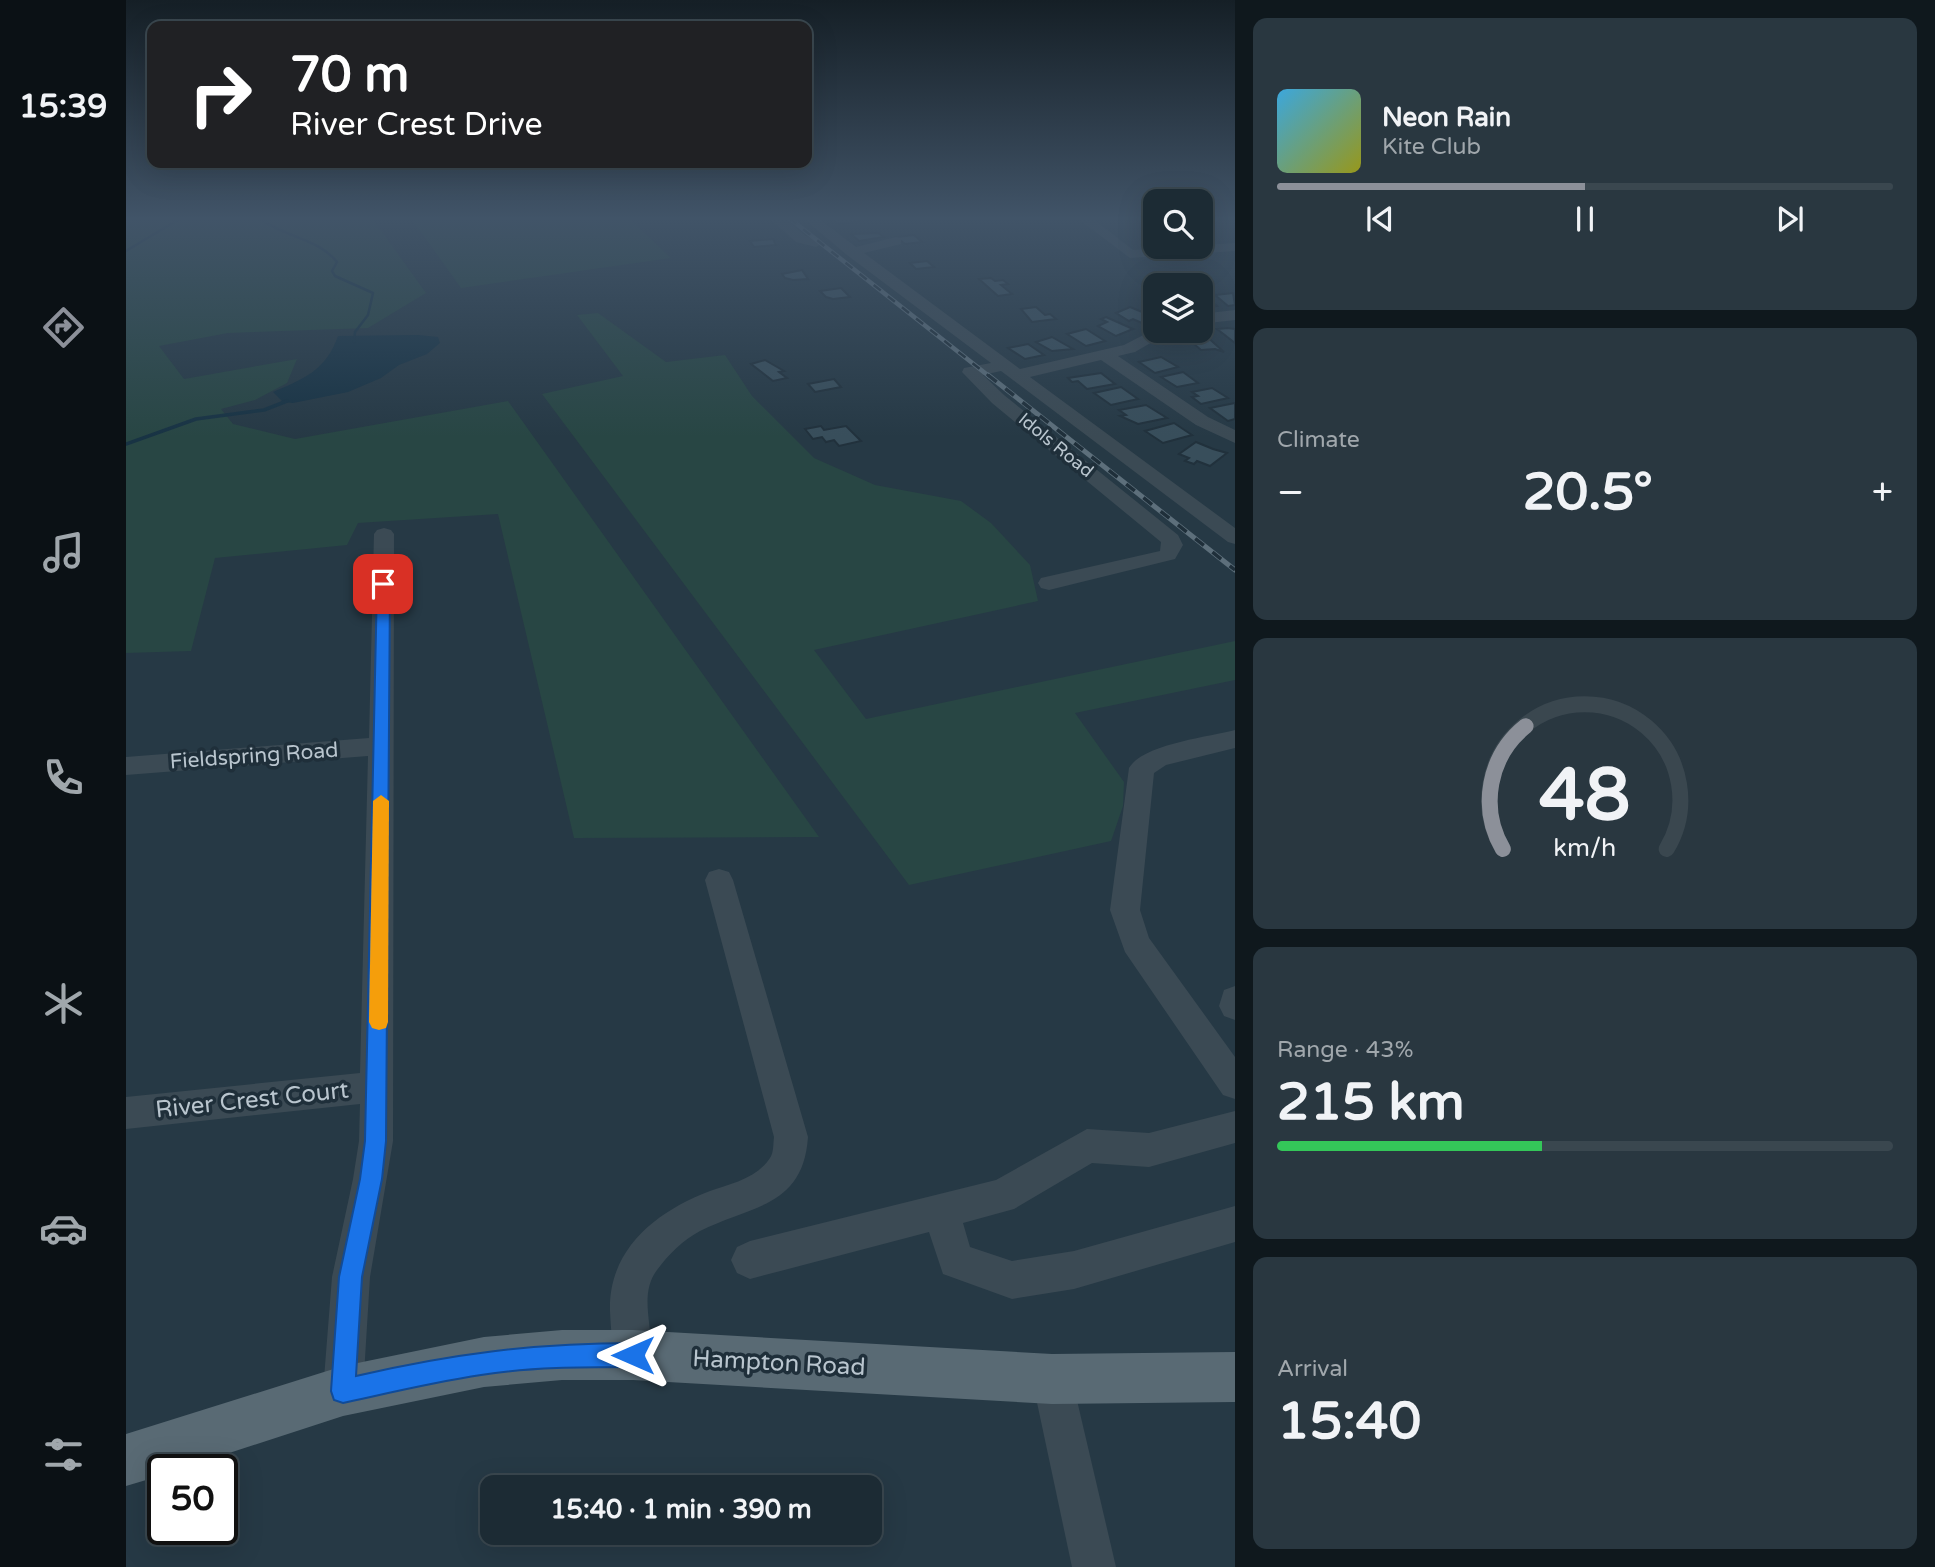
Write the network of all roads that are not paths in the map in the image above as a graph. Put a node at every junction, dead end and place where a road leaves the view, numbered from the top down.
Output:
1 (892, 291) edge
2 (1235, 316) edge
3 (1213, 318) edge
4 (1143, 343) edge
5 (1106, 356) junction
6 (1010, 371) junction
7 (1235, 437) edge
8 (384, 534) dead end
9 (1235, 538) edge
10 (1171, 539) joint
11 (1049, 583) dead end
12 (1235, 739) edge
13 (382, 746) junction
14 (126, 766) edge
15 (719, 880) dead end
16 (1235, 1000) edge
17 (1235, 1006) edge
18 (1235, 1084) edge
19 (377, 1087) junction
20 (126, 1113) edge
21 (1235, 1127) edge
22 (941, 1211) junction
23 (1235, 1224) edge
24 (750, 1260) dead end
25 (633, 1355) junction
26 (1235, 1377) edge
27 (1052, 1379) junction
28 (343, 1391) junction
29 (126, 1460) edge
30 (1094, 1567) edge

1 - 6 street, Idols Road
2 - 3 street
4 - 5 street
5 - 6 street
5 - 7 street
6 - 9 street, Idols Road
6 - 10 street, Idols Road
8 - 13 street
10 - 11 street
12 - 18 street
13 - 14 street, Fieldspring Road
13 - 19 street
15 - 25 street
16 - 17 street
19 - 20 street, River Crest Court
19 - 28 street
21 - 22 street
22 - 23 street
22 - 24 street
25 - 27 main road, Hampton Road
25 - 28 main road, Hampton Road
26 - 27 main road, Hampton Road
27 - 30 street
28 - 29 main road, Hampton Road

